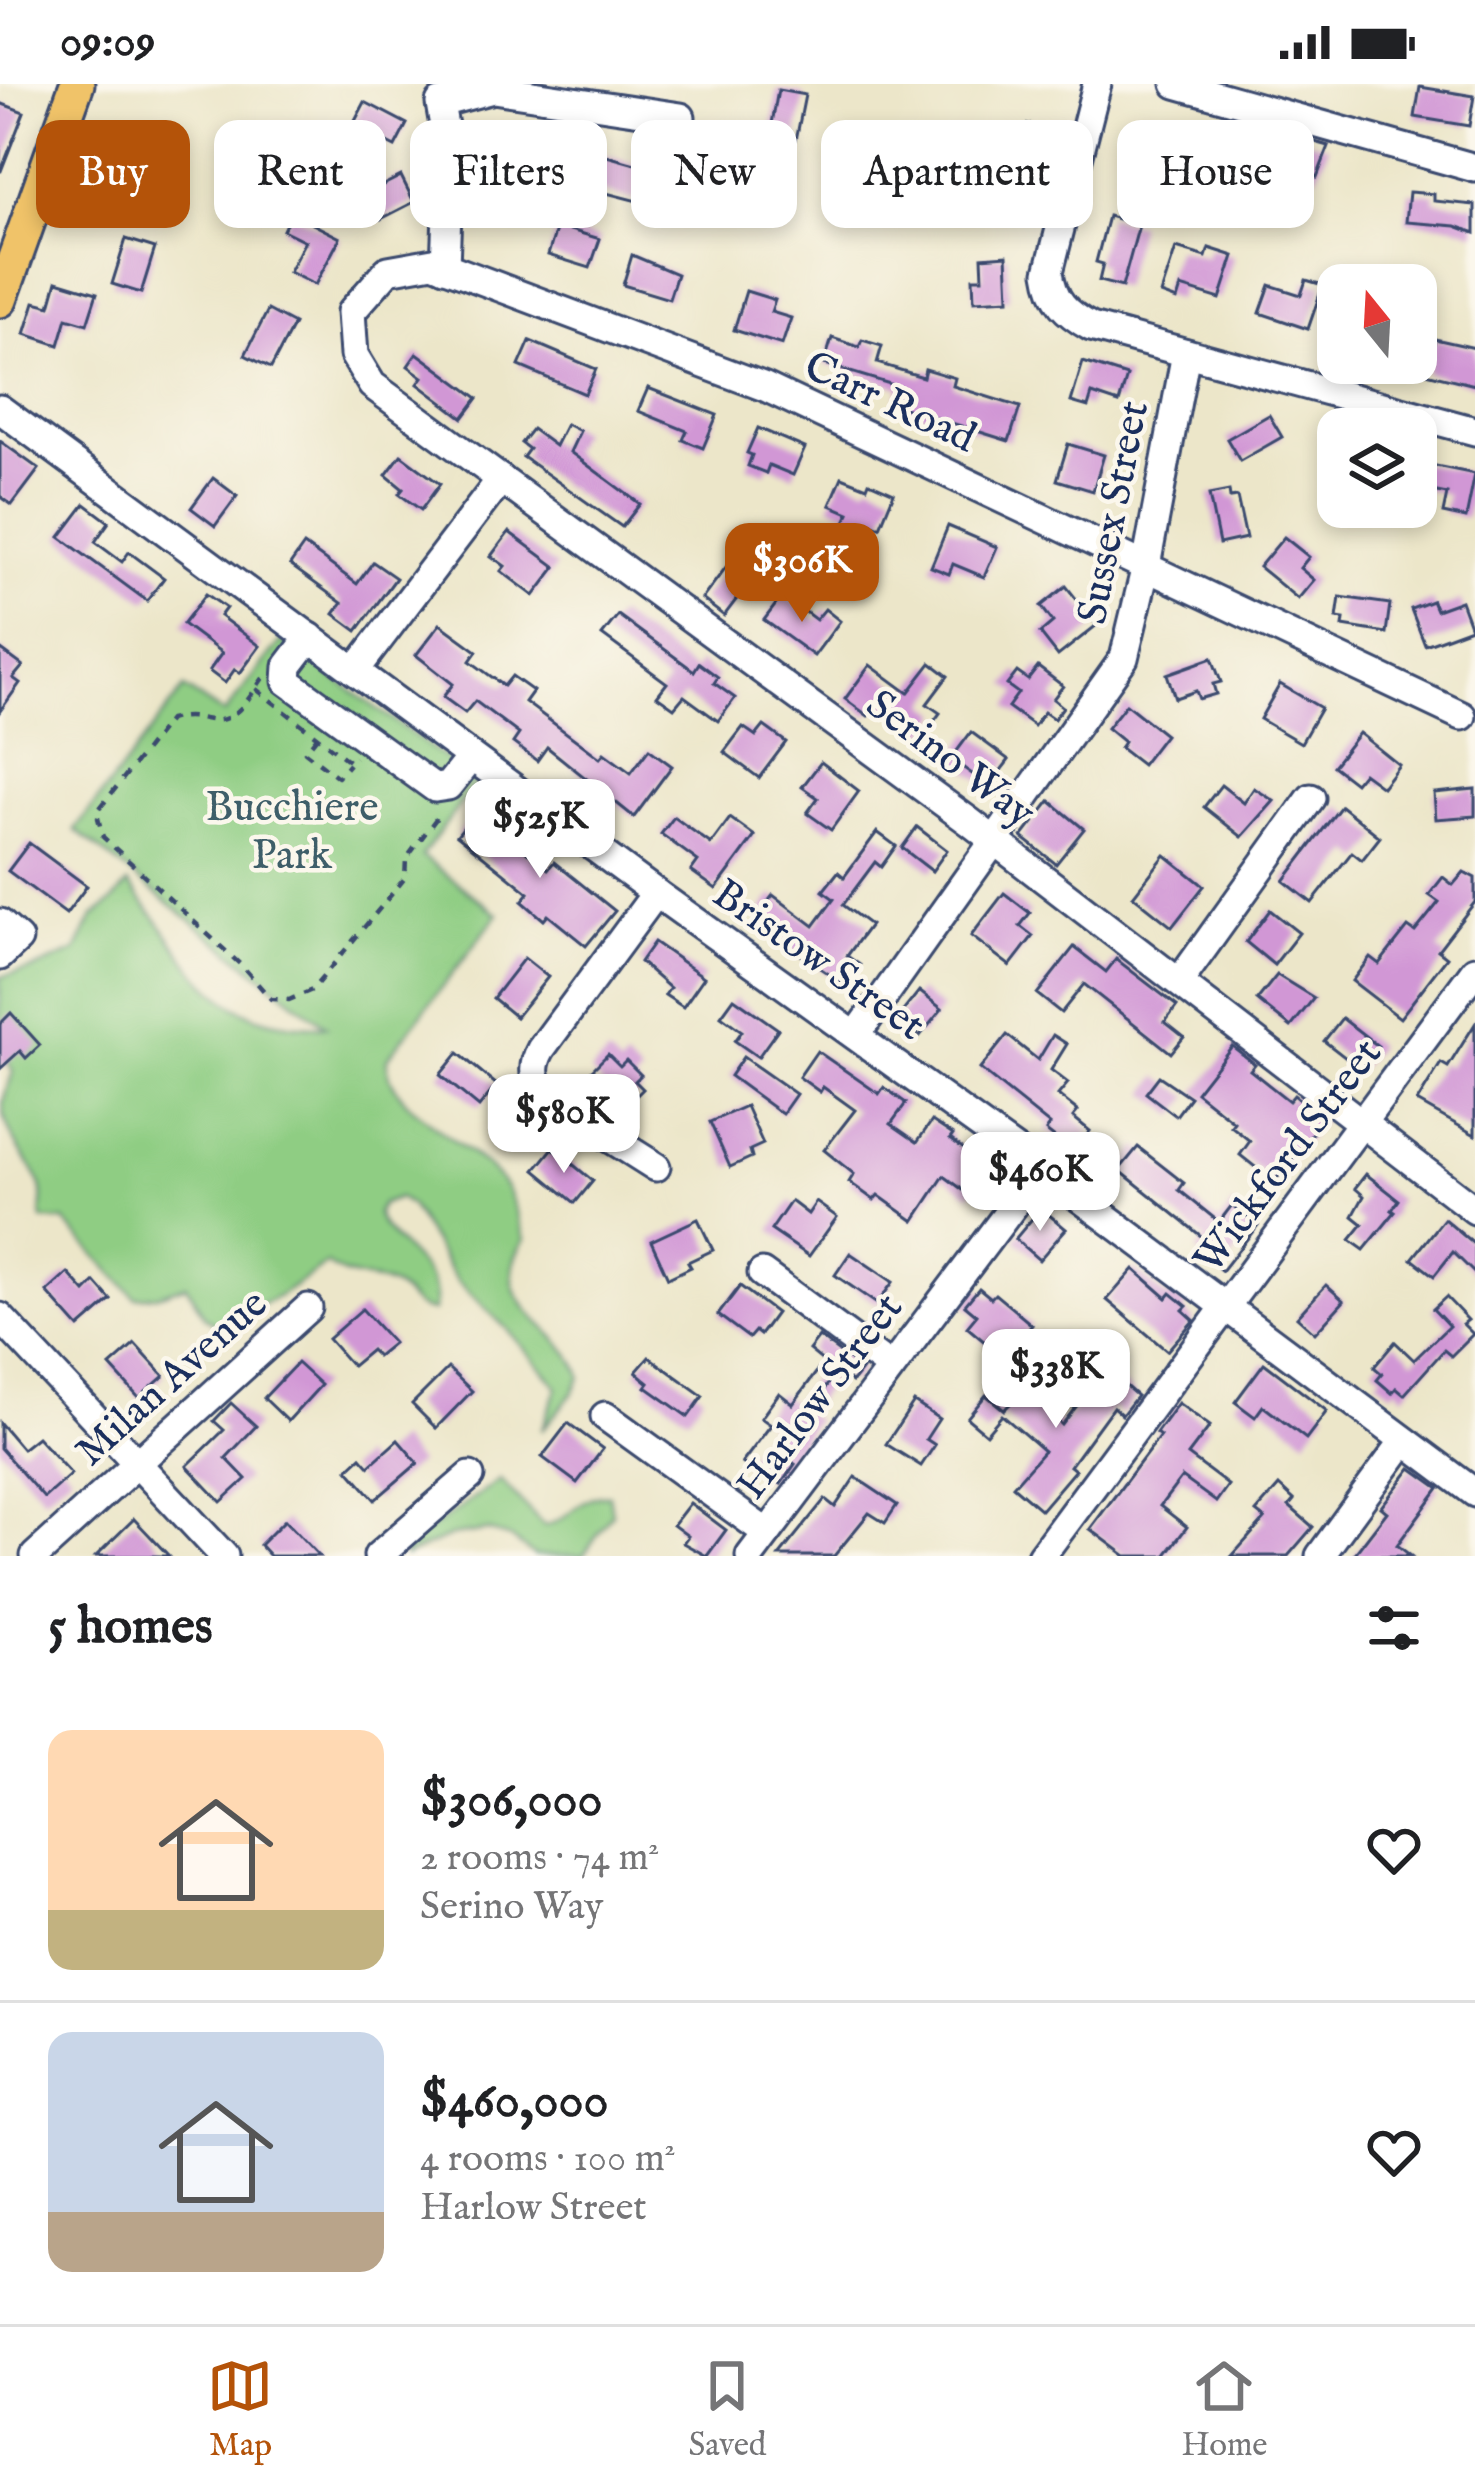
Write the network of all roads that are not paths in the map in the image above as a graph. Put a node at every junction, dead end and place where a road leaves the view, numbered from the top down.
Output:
1 (77, 84) edge
2 (1097, 84) edge
3 (1176, 84) edge
4 (432, 93) edge
5 (681, 117) dead end
6 (1475, 168) edge
7 (446, 267) junction
8 (0, 300) edge
9 (1186, 352) junction
10 (370, 382) joint
11 (0, 409) edge
12 (1475, 430) edge
13 (501, 479) junction
14 (1146, 566) junction
15 (310, 637) junction
16 (355, 670) junction
17 (1462, 716) dead end
18 (471, 757) junction
19 (1311, 798) dead end
20 (997, 842) junction
21 (656, 893) junction
22 (1473, 976) edge
23 (1179, 982) junction
24 (856, 1034) junction
25 (1362, 1123) junction
26 (656, 1167) dead end
27 (1041, 1169) junction
28 (1475, 1210) edge
29 (762, 1273) dead end
30 (1226, 1306) junction
31 (308, 1308) dead end
32 (0, 1317) edge
33 (891, 1368) junction
34 (605, 1416) dead end
35 (1404, 1441) junction
36 (136, 1462) junction
37 (470, 1476) dead end
38 (1475, 1493) edge
39 (767, 1533) junction
40 (35, 1556) edge
41 (224, 1556) edge
42 (378, 1556) edge
43 (750, 1556) edge
44 (1041, 1556) edge
45 (1321, 1556) edge

1 - 8 main road
2 - 9 street
3 - 6 street
4 - 5 street
4 - 7 street
7 - 10 street, Carr Road
7 - 14 street, Carr Road
9 - 12 street
9 - 14 street, Sussex Street
10 - 13 street, Serino Way
11 - 15 street, Bristow Street
13 - 16 street
13 - 20 street, Serino Way
14 - 17 street, Carr Road
14 - 20 street, Sussex Street
15 - 16 street, Bristow Street
15 - 18 street
16 - 18 street, Bristow Street
18 - 21 street, Bristow Street
19 - 23 street
20 - 23 street, Serino Way
20 - 24 street, Sussex Street
21 - 24 street, Bristow Street
21 - 26 street
22 - 25 street, Wickford Street
23 - 25 street, Serino Way
24 - 27 street, Bristow Street
25 - 28 street, Serino Way
25 - 30 street, Wickford Street
27 - 30 street, Bristow Street
27 - 33 street, Harlow Street
29 - 33 street
30 - 35 street, Bristow Street
30 - 44 street, Wickford Street
31 - 36 street, Milan Avenue
32 - 36 street
33 - 39 street, Harlow Street
34 - 39 street
35 - 38 street, Bristow Street
35 - 45 street
36 - 40 street, Milan Avenue
36 - 41 street
37 - 42 street
39 - 43 street, Harlow Street

